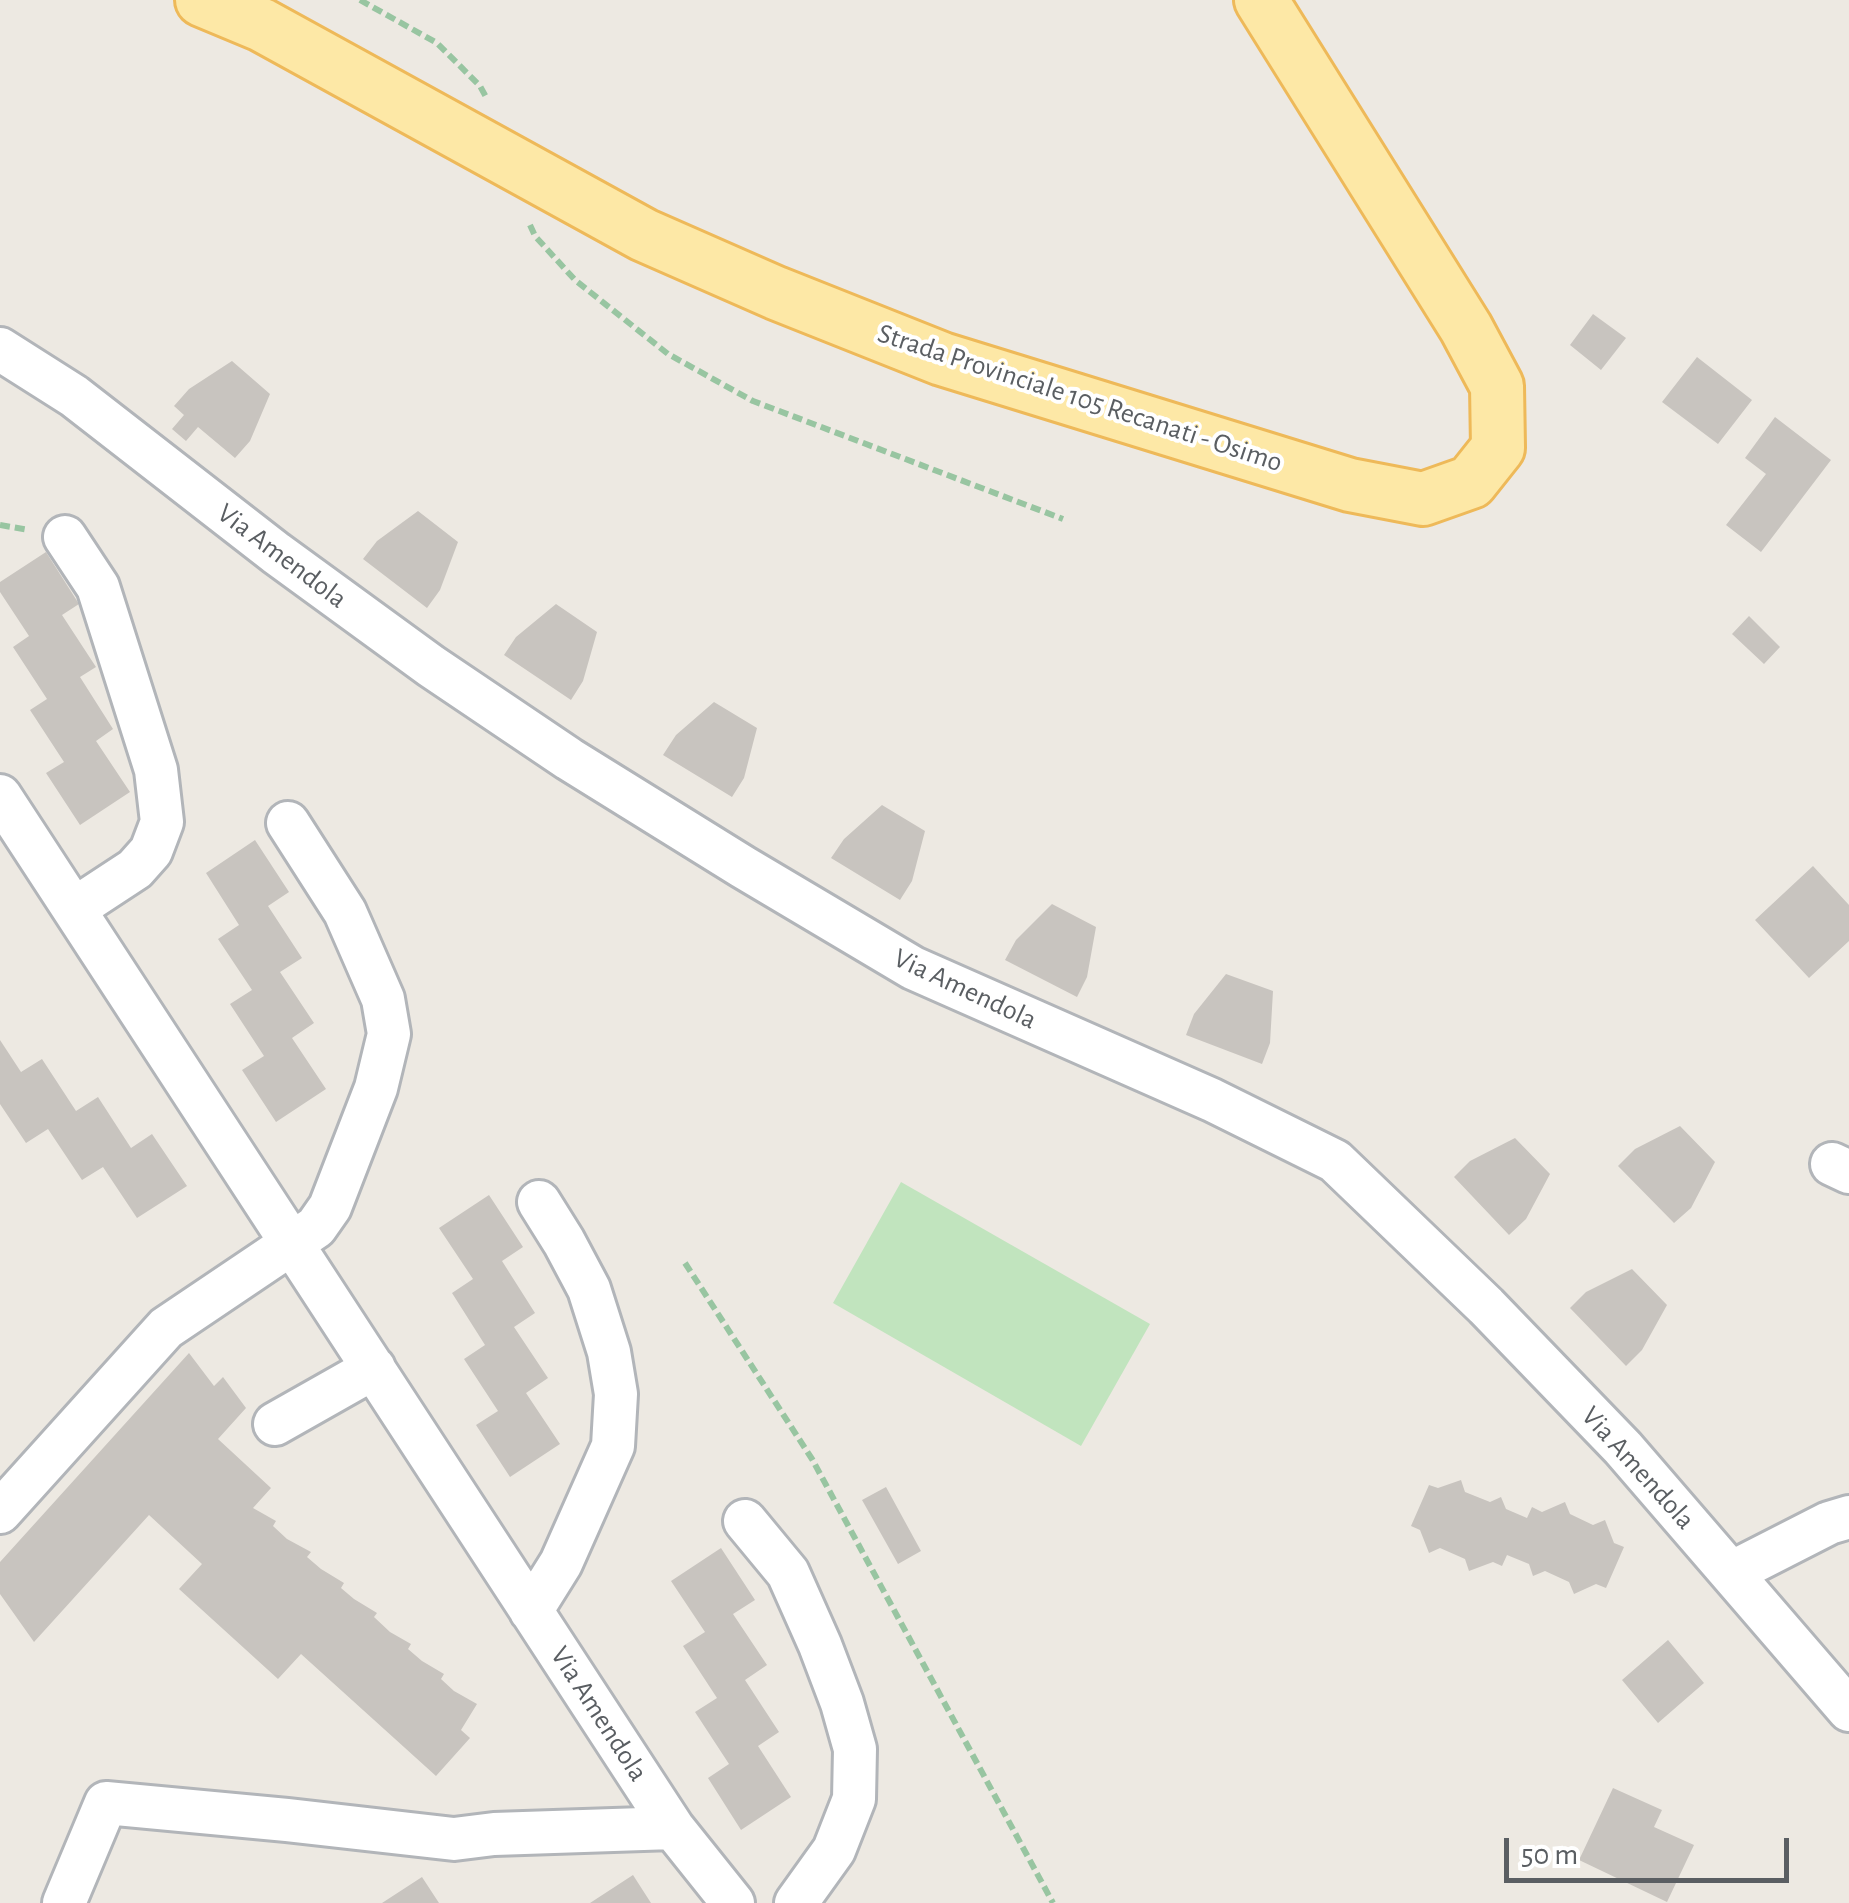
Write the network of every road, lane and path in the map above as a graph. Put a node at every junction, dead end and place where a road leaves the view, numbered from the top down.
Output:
1 (202, 0) edge
2 (360, 0) edge
3 (1261, 0) edge
4 (489, 101) dead end
5 (513, 165) junction
6 (0, 349) edge
7 (1062, 518) dead end
8 (65, 536) dead end
9 (288, 823) dead end
10 (5, 827) edge
11 (74, 909) junction
12 (539, 1202) dead end
13 (292, 1244) junction
14 (686, 1264) dead end
15 (374, 1368) junction
16 (276, 1424) dead end
17 (0, 1512) edge
18 (1849, 1517) edge
19 (745, 1521) dead end
20 (1731, 1572) junction
21 (531, 1610) junction
22 (1849, 1710) edge
23 (673, 1828) junction
24 (64, 1903) edge
25 (733, 1903) edge
26 (796, 1903) edge
27 (1053, 1903) edge

1 - 5 main road, Strada Provinciale 105 Recanati - Osimo
2 - 4 path
3 - 5 main road, Strada Provinciale 105 Recanati - Osimo
5 - 7 path
6 - 20 street, Via Amendola
8 - 11 street
9 - 13 street
10 - 11 street, Via Amendola
11 - 13 street, Via Amendola
12 - 21 street
13 - 15 street, Via Amendola
13 - 17 street
14 - 27 path
15 - 16 street
15 - 21 street, Via Amendola
18 - 20 street
19 - 26 street
20 - 22 street, Via Amendola
21 - 23 street, Via Amendola
23 - 24 street
23 - 25 street, Via Amendola

